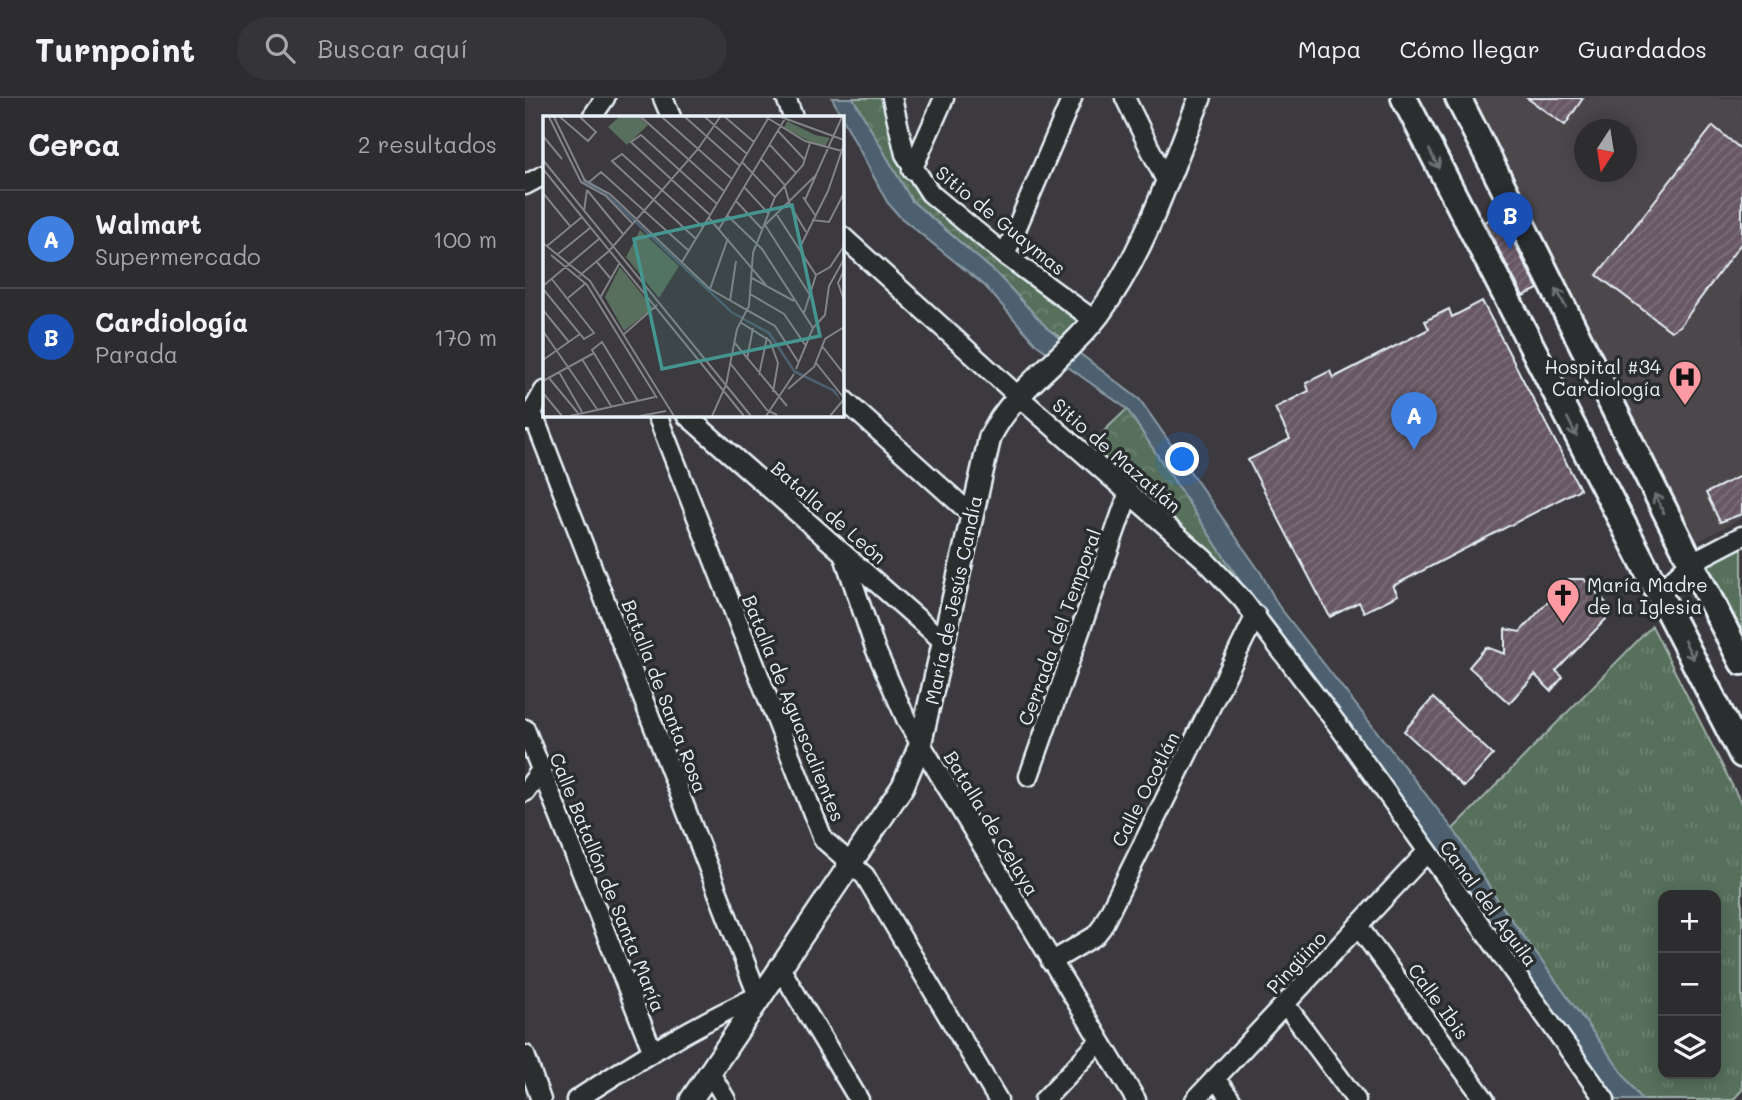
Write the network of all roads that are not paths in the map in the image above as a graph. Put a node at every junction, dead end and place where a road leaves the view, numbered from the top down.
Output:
1 (605, 98) edge
2 (663, 98) edge
3 (786, 98) edge
4 (892, 98) edge
5 (944, 98) edge
6 (1072, 98) edge
7 (1125, 98) edge
8 (1200, 98) edge
9 (1404, 98) edge
10 (1458, 98) edge
11 (593, 116) edge
12 (671, 116) edge
13 (793, 116) edge
14 (912, 170) junction
15 (543, 176) edge
16 (1166, 181) junction
17 (525, 185) edge
18 (843, 237) edge
19 (1005, 255) junction
20 (1094, 320) junction
21 (543, 393) edge
22 (1018, 396) junction
23 (843, 399) edge
24 (657, 416) edge
25 (687, 416) edge
26 (528, 418) edge
27 (1129, 492) junction
28 (971, 514) junction
29 (1742, 536) edge
30 (843, 553) junction
31 (1691, 564) junction
32 (1660, 591) junction
33 (1256, 615) junction
34 (943, 641) junction
35 (1742, 662) edge
36 (1340, 728) joint
37 (525, 729) edge
38 (920, 745) junction
39 (1742, 755) edge
40 (541, 770) junction
41 (1029, 776) dead end
42 (525, 792) edge
43 (1427, 852) junction
44 (850, 862) junction
45 (1358, 926) junction
46 (1051, 962) junction
47 (779, 966) junction
48 (758, 996) junction
49 (1285, 1004) junction
50 (1099, 1042) junction
51 (652, 1050) junction
52 (525, 1055) edge
53 (709, 1072) junction
54 (1215, 1078) junction
55 (541, 1100) edge
56 (576, 1100) edge
57 (691, 1100) edge
58 (726, 1100) edge
59 (859, 1100) edge
60 (998, 1100) edge
61 (1044, 1100) edge
62 (1136, 1100) edge
63 (1195, 1100) edge
64 (1231, 1100) edge
65 (1356, 1100) edge
66 (1485, 1100) edge
67 (1605, 1100) edge

1 - 11 street
2 - 12 street
3 - 13 street
4 - 14 street, Sitio de Guaymas
5 - 14 street
6 - 19 street
7 - 16 street
8 - 16 street, María de Jesús Candía
9 -> 32 main road
31 -> 10 main road
14 - 19 street, Sitio de Guaymas
15 - 17 street
16 - 20 street, María de Jesús Candía
18 - 22 street, Sitio de Mazatlán
19 - 20 street, Sitio de Guaymas
20 - 22 street, María de Jesús Candía
21 - 26 street
22 - 27 street, Sitio de Mazatlán
22 - 28 street, María de Jesús Candía
23 - 28 street
24 - 44 street, Batalla de Aguascalientes
25 - 30 street, Batalla de León
26 - 48 street, Batalla de Santa Rosa
27 - 33 street, Sitio de Mazatlán
27 - 41 street, Cerrada del Temporal
28 - 34 street, María de Jesús Candía
29 - 31 street
30 - 34 street, Batalla de León
30 - 38 street, Batalla de Celaya
31 - 32 street
31 - 35 main road
32 -> 39 main road
33 - 36 street, Sitio de Mazatlán
33 - 46 street, Calle Ocotlán
34 - 38 street, María de Jesús Candía
36 - 43 street, Canal del Aguila
37 - 40 street, Calle Batallón de Santa María
38 - 44 street, María de Jesús Candía
38 - 46 street, Batalla de Celaya
40 - 42 street
40 - 51 street, Calle Batallón de Santa María
43 - 45 street, Pingüino
43 - 67 street, Canal del Aguila
44 - 47 street, María de Jesús Candía
44 - 60 street, Batalla de Aguascalientes
45 - 49 street, Pingüino
45 - 66 street, Calle Ibis
46 - 50 street, Batalla de Celaya
47 - 48 street, María de Jesús Candía
47 - 59 street
48 - 51 street
48 - 53 street, María de Jesús Candía
49 - 54 street, Pingüino
49 - 65 street
50 - 61 street
50 - 62 street, Batalla de Celaya
51 - 56 street
52 - 55 street
53 - 57 street, María de Jesús Candía
53 - 58 street
54 - 63 street, Pingüino
54 - 64 street

